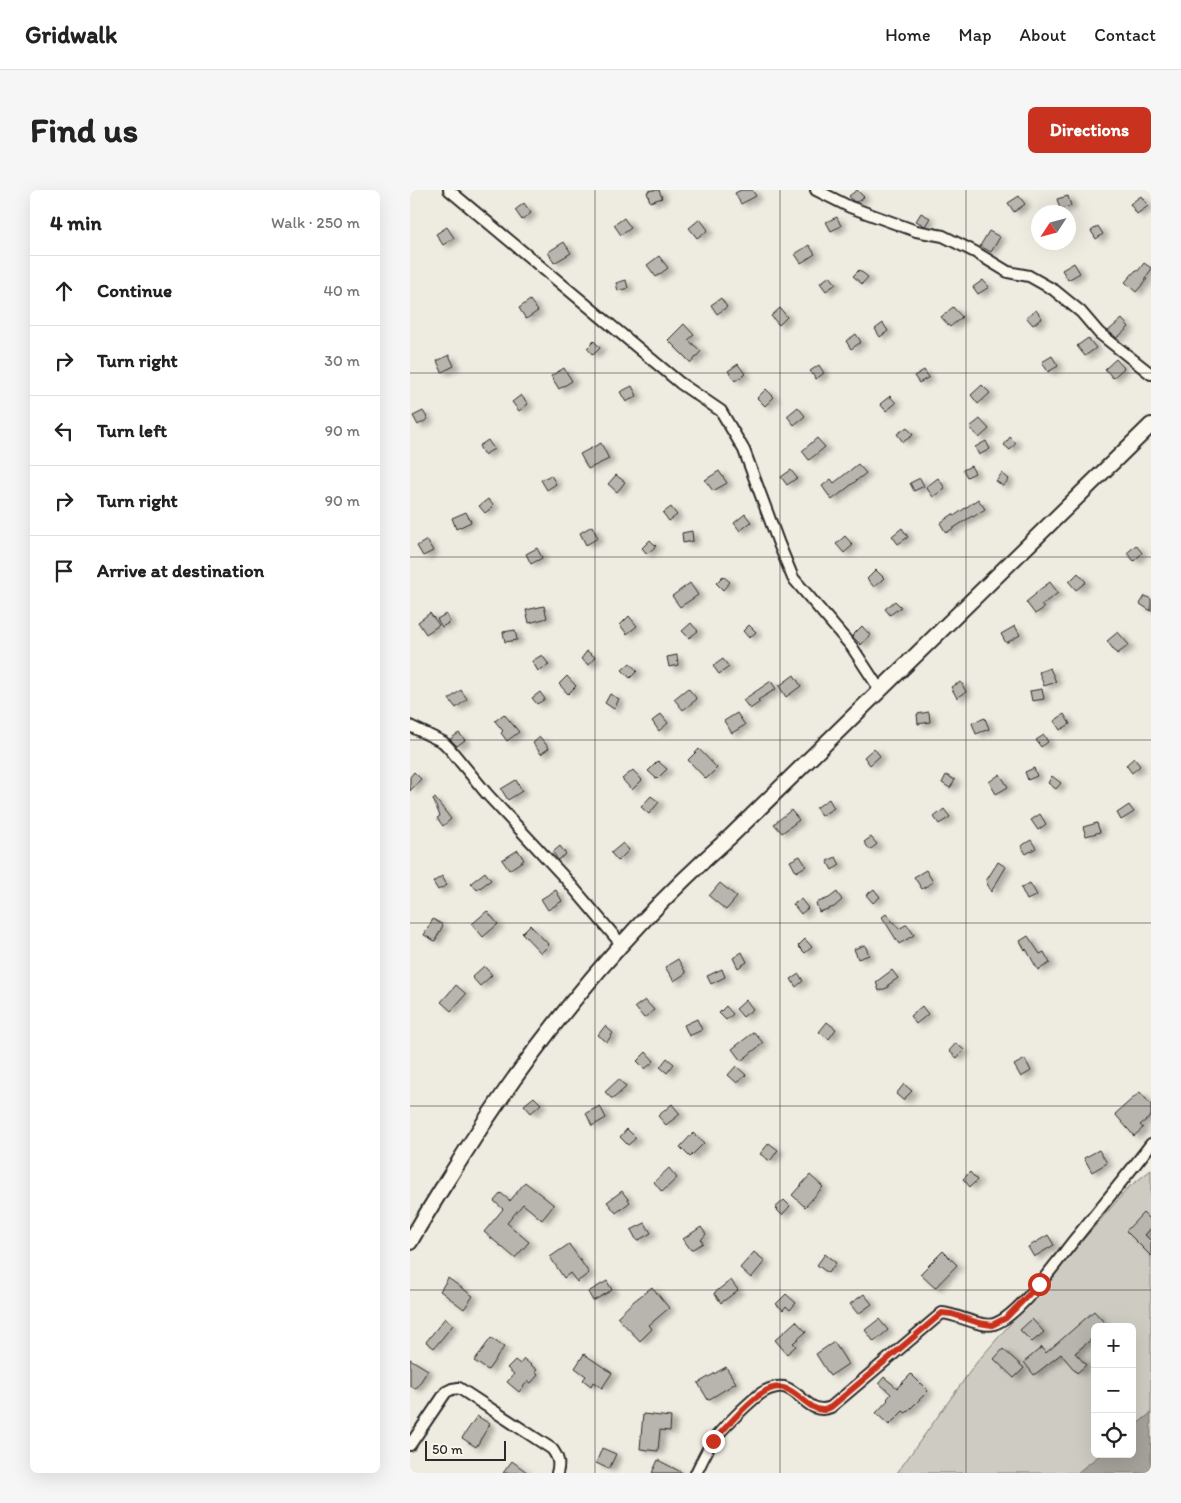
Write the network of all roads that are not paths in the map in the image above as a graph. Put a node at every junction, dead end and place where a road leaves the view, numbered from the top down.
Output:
1 (449, 190) edge
2 (816, 190) edge
3 (1151, 374) edge
4 (1151, 425) edge
5 (880, 690) junction
6 (410, 726) edge
7 (622, 945) junction
8 (1151, 1144) edge
9 (410, 1242) edge
10 (410, 1445) edge
11 (557, 1473) edge
12 (696, 1473) edge

1 - 5 street
2 - 3 street
4 - 5 main road
5 - 7 main road
6 - 7 street
7 - 9 main road
8 - 12 street
10 - 11 street

